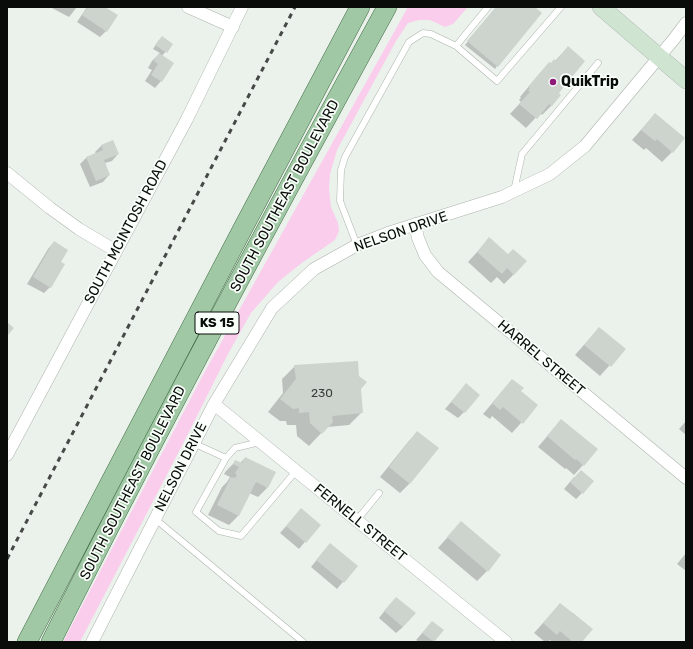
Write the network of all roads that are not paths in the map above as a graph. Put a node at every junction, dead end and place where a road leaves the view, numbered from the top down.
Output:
1 (188, 7) edge
2 (242, 7) edge
3 (360, 7) edge
4 (388, 7) edge
5 (488, 7) edge
6 (561, 7) edge
7 (601, 7) edge
8 (686, 23) edge
9 (233, 27) junction
10 (456, 46) junction
11 (659, 57) junction
12 (598, 63) dead end
13 (686, 80) edge
14 (7, 173) edge
15 (514, 191) junction
16 (415, 224) junction
17 (357, 245) junction
18 (116, 251) junction
19 (214, 404) junction
20 (10, 440) edge
21 (260, 442) junction
22 (194, 443) junction
23 (7, 455) edge
24 (226, 458) junction
25 (296, 471) junction
26 (686, 478) edge
27 (379, 494) dead end
28 (154, 518) junction
29 (357, 520) junction
30 (27, 642) edge
31 (51, 642) edge
32 (92, 642) edge
33 (303, 642) edge
34 (506, 642) edge

1 - 9 street
2 - 9 street, SOUTH MCINTOSH ROAD
3 - 30 main road, SOUTH SOUTHEAST BOULEVARD / KS 15
4 - 31 main road, SOUTH SOUTHEAST BOULEVARD / KS 15
5 - 10 lane
6 - 10 lane
7 - 11 main road
8 - 11 street, NELSON DRIVE
9 - 18 street, SOUTH MCINTOSH ROAD
10 - 17 lane
11 - 13 main road
11 - 15 street, NELSON DRIVE
12 - 15 lane
14 - 18 street
15 - 16 street, NELSON DRIVE
16 - 17 street, NELSON DRIVE
16 - 26 street, HARREL STREET
17 - 19 street, NELSON DRIVE
18 - 20 street, SOUTH MCINTOSH ROAD
19 - 21 street, FERNELL STREET
19 - 22 street, NELSON DRIVE
20 - 23 street, SOUTH MCINTOSH ROAD
21 - 24 lane
21 - 25 street, FERNELL STREET
22 - 24 lane
22 - 28 street, NELSON DRIVE
24 - 25 lane
25 - 29 street, FERNELL STREET
27 - 29 lane
28 - 32 street, NELSON DRIVE
28 - 33 lane
29 - 34 street, FERNELL STREET

